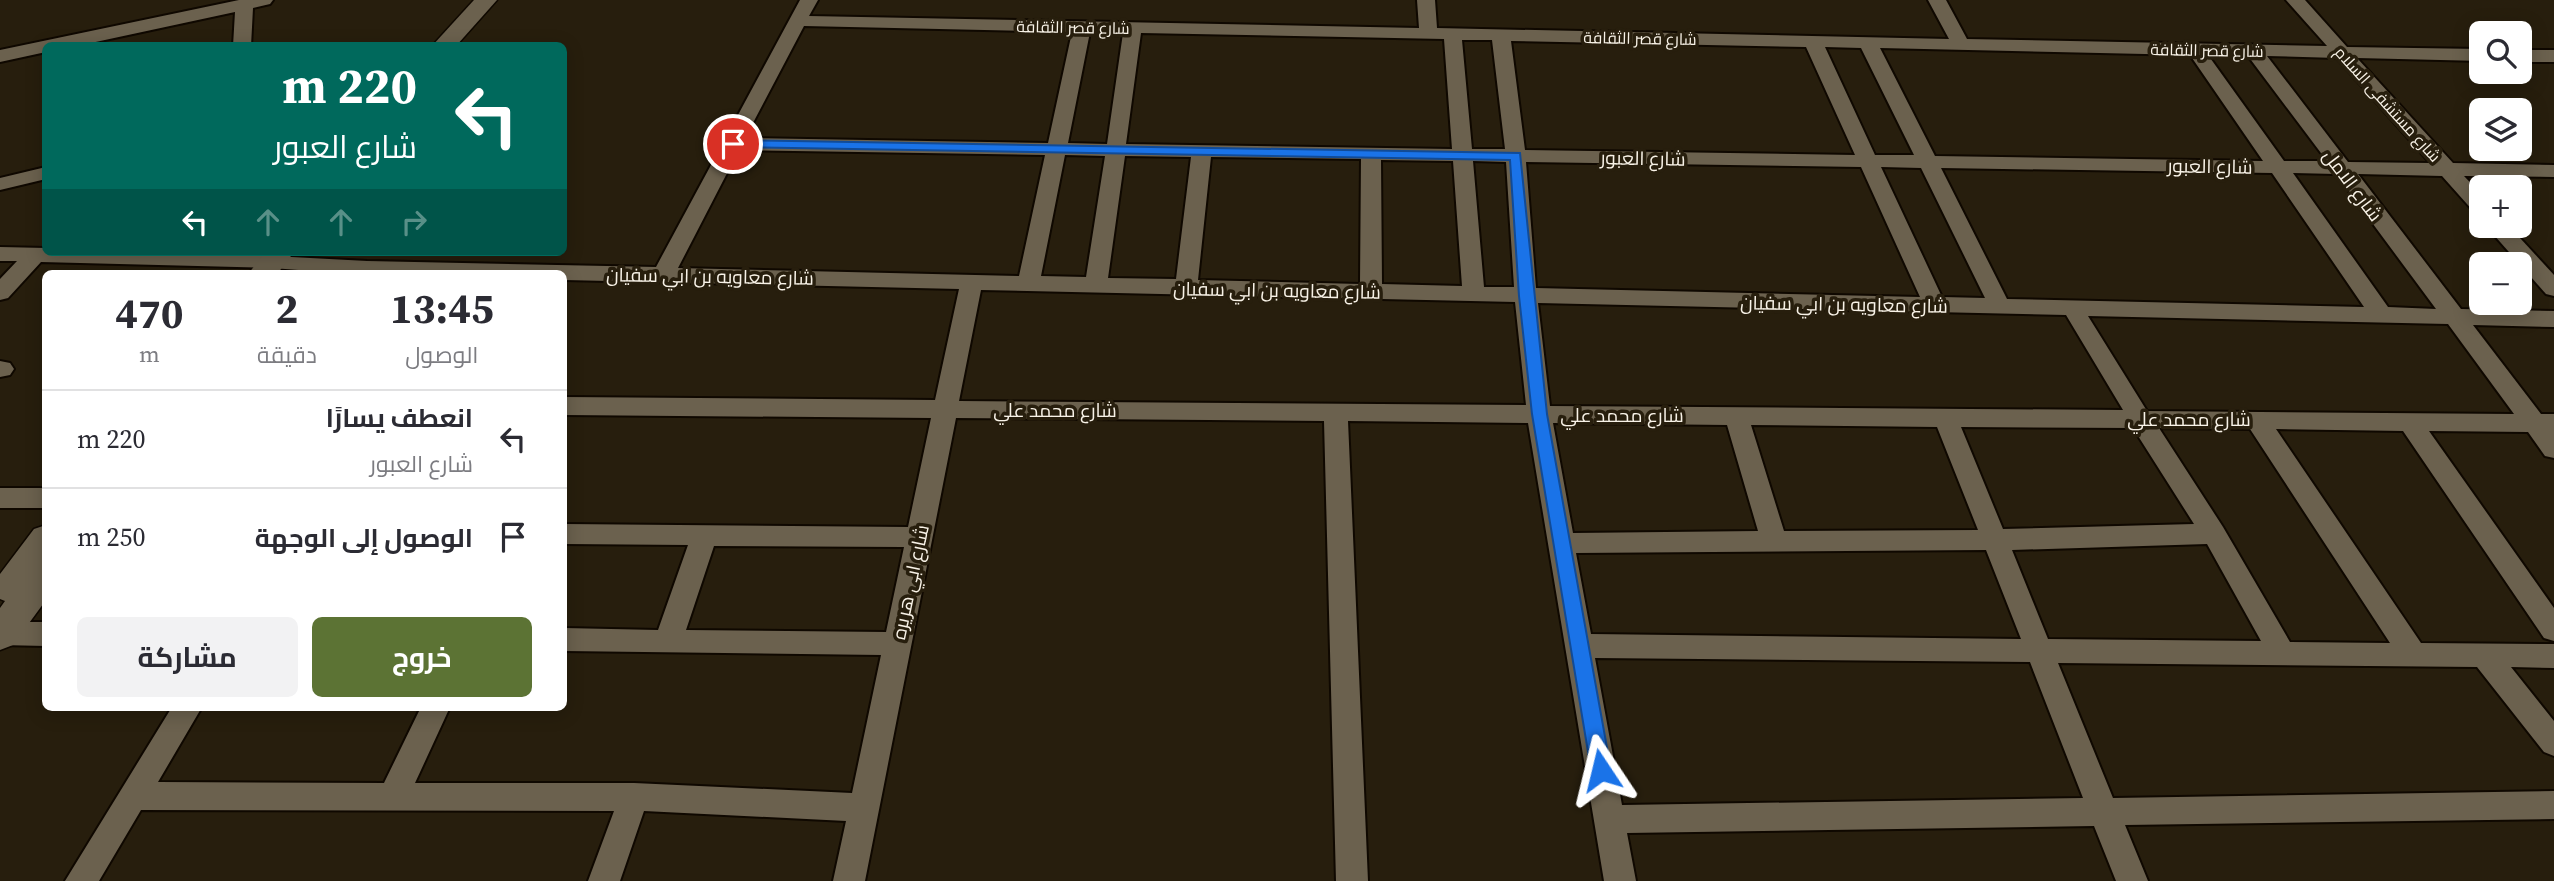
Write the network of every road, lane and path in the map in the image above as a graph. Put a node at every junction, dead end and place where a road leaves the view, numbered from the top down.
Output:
1 (264, 0) edge
2 (486, 0) edge
3 (509, 0) edge
4 (808, 0) edge
5 (1426, 0) edge
6 (1937, 0) edge
7 (2295, 0) edge
8 (244, 4) junction
9 (185, 8) edge
10 (798, 22) junction
11 (1082, 27) junction
12 (1133, 28) junction
13 (1427, 34) junction
14 (1453, 34) junction
15 (1501, 36) junction
16 (62, 42) edge
17 (242, 42) edge
18 (447, 42) edge
19 (471, 42) edge
20 (1814, 42) junction
21 (1868, 43) junction
22 (1961, 45) junction
23 (42, 47) edge
24 (2195, 49) junction
25 (2253, 50) junction
26 (2341, 52) junction
27 (2469, 55) edge
28 (0, 56) edge
29 (2532, 56) edge
30 (2554, 56) edge
31 (733, 144) junction
32 (1055, 149) junction
33 (1116, 150) junction
34 (1202, 151) junction
35 (1371, 154) junction
36 (1463, 155) junction
37 (1516, 156) junction
38 (1868, 161) junction
39 (1928, 162) junction
40 (2278, 167) junction
41 (2341, 168) junction
42 (2447, 170) junction
43 (2554, 171) edge
44 (42, 174) edge
45 (0, 184) edge
46 (2469, 194) edge
47 (2508, 238) edge
48 (0, 254) edge
49 (35, 255) junction
50 (42, 255) edge
51 (67, 256) edge
52 (260, 262) edge
53 (412, 270) edge
54 (567, 274) edge
55 (663, 275) junction
56 (971, 283) junction
57 (1028, 284) junction
58 (1096, 286) junction
59 (1186, 288) junction
60 (2554, 289) edge
61 (1371, 292) junction
62 (0, 293) edge
63 (1474, 295) junction
64 (1526, 296) junction
65 (1935, 306) junction
66 (2001, 308) junction
67 (2073, 310) junction
68 (2383, 317) junction
69 (2454, 319) junction
70 (2554, 319) edge
71 (567, 406) edge
72 (944, 409) junction
73 (1336, 413) junction
74 (1539, 414) junction
75 (1737, 416) junction
76 (1945, 417) junction
77 (2140, 419) junction
78 (2257, 420) junction
79 (2409, 421) junction
80 (2543, 422) edge
81 (2554, 449) edge
82 (0, 498) edge
83 (42, 498) edge
84 (567, 534) edge
85 (2214, 534) junction
86 (705, 535) junction
87 (919, 537) junction
88 (1994, 540) junction
89 (1774, 541) junction
90 (1562, 542) junction
91 (42, 544) edge
92 (42, 576) edge
93 (1, 611) edge
94 (2554, 630) edge
95 (42, 632) edge
96 (567, 640) edge
97 (668, 641) junction
98 (897, 644) junction
99 (1580, 646) junction
100 (2039, 651) junction
101 (2282, 653) junction
102 (2414, 654) junction
103 (2484, 655) junction
104 (2554, 656) edge
105 (186, 711) edge
106 (434, 711) edge
107 (2554, 743) edge
108 (134, 796) junction
109 (393, 796) junction
110 (634, 797) junction
111 (2554, 804) edge
112 (864, 808) junction
113 (2103, 810) junction
114 (1609, 819) junction
115 (81, 881) edge
116 (604, 881) edge
117 (849, 881) edge
118 (1352, 881) edge
119 (1620, 881) edge
120 (2132, 881) edge

1 - 8 street
2 - 18 street
3 - 19 street
4 - 10 street
5 - 13 street
6 - 22 street
7 - 26 street, شارع مستشفى السلام
8 - 9 street
8 - 17 street
9 - 16 street
10 - 11 street, شارع قصر الثقافة
10 - 31 street
11 - 12 street, شارع قصر الثقافة
11 - 32 street
12 - 13 street, شارع قصر الثقافة
12 - 33 street
13 - 14 street, شارع قصر الثقافة
14 - 15 street, شارع قصر الثقافة
14 - 36 street
15 - 20 street, شارع قصر الثقافة
15 - 37 street
20 - 21 street, شارع قصر الثقافة
20 - 38 street
21 - 22 street, شارع قصر الثقافة
21 - 39 street
22 - 24 street, شارع قصر الثقافة
23 - 28 street
24 - 25 street, شارع قصر الثقافة
24 - 40 street
25 - 26 street, شارع قصر الثقافة
25 - 41 street, شارع الامل
26 - 27 street, شارع قصر الثقافة
26 - 42 street, شارع مستشفى السلام
29 - 30 street
31 - 32 street, شارع العبور
31 - 55 street
32 - 33 street, شارع العبور
32 - 57 street
33 - 34 street, شارع العبور
33 - 58 street
34 - 35 street, شارع العبور
34 - 59 street
35 - 36 street, شارع العبور
35 - 61 street
36 - 37 street, شارع العبور
36 - 63 street
37 - 38 street, شارع العبور
37 - 64 street
38 - 39 street, شارع العبور
38 - 65 street
39 - 40 street, شارع العبور
39 - 66 street
40 - 41 street, شارع العبور
40 - 68 street
41 - 42 street, شارع العبور
41 - 69 street, شارع الامل
42 - 43 street, شارع العبور
42 - 46 street, شارع مستشفى السلام
44 - 45 street
47 - 60 street
48 - 49 street, شارع معاويه بن ابي سفيان
49 - 50 street, شارع معاويه بن ابي سفيان
49 - 62 street
51 - 52 street, شارع معاويه بن ابي سفيان
52 - 53 street, شارع معاويه بن ابي سفيان
54 - 55 street, شارع معاويه بن ابي سفيان
55 - 56 street, شارع معاويه بن ابي سفيان
56 - 57 street, شارع معاويه بن ابي سفيان
56 - 72 street, شارع ابي هريره
57 - 58 street, شارع معاويه بن ابي سفيان
58 - 59 street, شارع معاويه بن ابي سفيان
59 - 61 street, شارع معاويه بن ابي سفيان
61 - 63 street, شارع معاويه بن ابي سفيان
63 - 64 street, شارع معاويه بن ابي سفيان
64 - 65 street, شارع معاويه بن ابي سفيان
64 - 74 street
65 - 66 street, شارع معاويه بن ابي سفيان
66 - 67 street, شارع معاويه بن ابي سفيان
67 - 68 street, شارع معاويه بن ابي سفيان
67 - 77 street
68 - 69 street, شارع معاويه بن ابي سفيان
69 - 70 street, شارع معاويه بن ابي سفيان
69 - 80 street, شارع الامل
71 - 72 street, شارع محمد علي
72 - 73 street, شارع محمد علي
72 - 87 street, شارع ابي هريره
73 - 74 street, شارع محمد علي
73 - 118 street
74 - 75 street, شارع محمد علي
74 - 90 street
75 - 76 street, شارع محمد علي
75 - 89 street
76 - 77 street, شارع محمد علي
76 - 88 street
77 - 78 street, شارع محمد علي
77 - 85 street
78 - 79 street, شارع محمد علي
78 - 102 street
79 - 80 street, شارع محمد علي
79 - 94 street
80 - 81 street, شارع الامل
82 - 83 street
84 - 86 street
85 - 88 street
85 - 101 street
86 - 87 street
86 - 97 street
87 - 98 street, شارع ابي هريره
88 - 89 street
88 - 100 street
89 - 90 street
90 - 99 street
91 - 93 street
92 - 93 street
93 - 95 street
96 - 97 street
97 - 98 street
98 - 112 street, شارع ابي هريره
99 - 100 street
99 - 114 street
100 - 101 street
100 - 113 street
101 - 102 street
102 - 103 street
103 - 104 street
103 - 107 street
105 - 108 street
106 - 109 street
108 - 109 street
108 - 115 street
109 - 110 street
110 - 112 street
110 - 116 street
111 - 113 street
112 - 117 street, شارع ابي هريره
113 - 114 street
113 - 120 street
114 - 119 street

